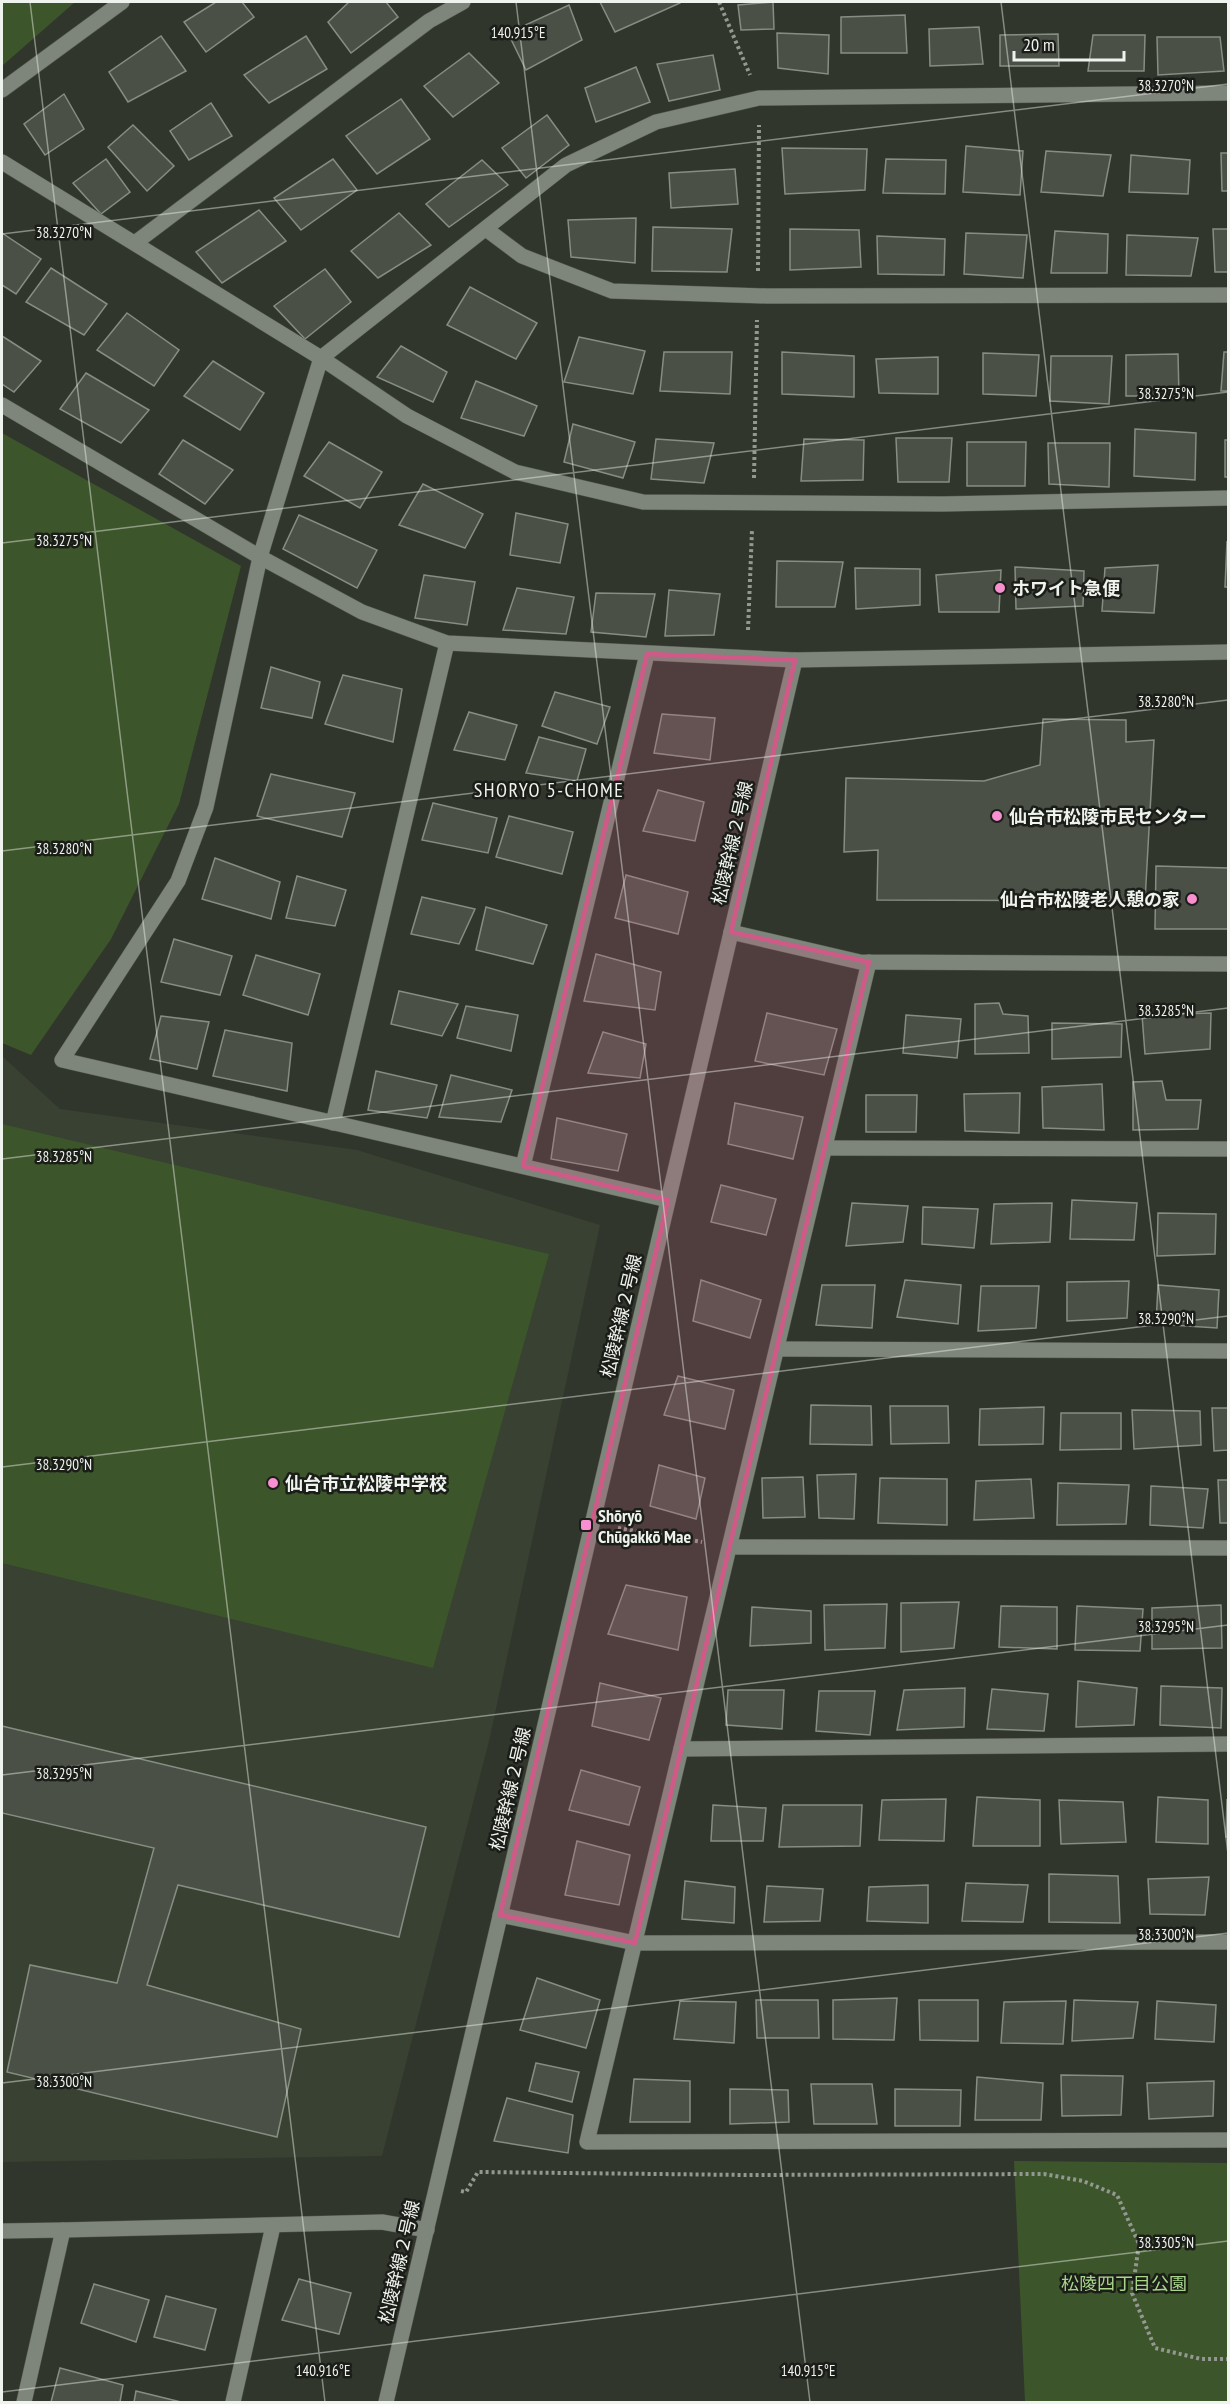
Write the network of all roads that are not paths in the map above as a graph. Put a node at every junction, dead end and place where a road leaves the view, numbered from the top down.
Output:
1 (122, 2) edge
2 (463, 2) edge
3 (2, 90) edge
4 (1228, 93) edge
5 (2, 162) edge
6 (486, 229) junction
7 (135, 243) junction
8 (1228, 295) edge
9 (321, 358) junction
10 (2, 405) edge
11 (1228, 498) edge
12 (260, 557) junction
13 (447, 643) junction
14 (1228, 652) edge
15 (647, 654) junction
16 (795, 660) junction
17 (731, 932) junction
18 (869, 962) junction
19 (1228, 964) edge
20 (333, 1123) junction
21 (825, 1148) junction
22 (1228, 1149) edge
23 (523, 1166) junction
24 (668, 1200) junction
25 (777, 1349) junction
26 (1228, 1351) edge
27 (730, 1547) junction
28 (1228, 1548) edge
29 (1228, 1744) edge
30 (681, 1749) junction
31 (500, 1915) junction
32 (1228, 1942) edge
33 (634, 1944) junction
34 (1228, 2140) edge
35 (273, 2226) junction
36 (63, 2230) junction
37 (426, 2230) junction
38 (2, 2231) edge
39 (24, 2403) edge
40 (233, 2403) edge
41 (386, 2403) edge

1 - 3 street
2 - 7 street
4 - 6 street
5 - 7 street
6 - 8 street
6 - 9 street
7 - 9 street
9 - 11 street
9 - 12 street
10 - 12 street
12 - 13 street
12 - 20 street
13 - 15 street
13 - 20 street
14 - 16 street
15 - 16 street
15 - 23 street
16 - 17 street, 松陵幹線２号線
17 - 18 street
17 - 24 street, 松陵幹線２号線
18 - 19 street
18 - 21 street
20 - 23 street
21 - 22 street
21 - 25 street
23 - 24 street
24 - 31 street, 松陵幹線２号線
25 - 26 street
25 - 27 street
27 - 28 street
27 - 30 street
29 - 30 street
30 - 33 street
31 - 33 street
31 - 37 street, 松陵幹線２号線
32 - 33 street
33 - 34 street
35 - 36 street
35 - 37 street
35 - 40 street
36 - 38 street
36 - 39 street
37 - 41 street, 松陵幹線２号線

